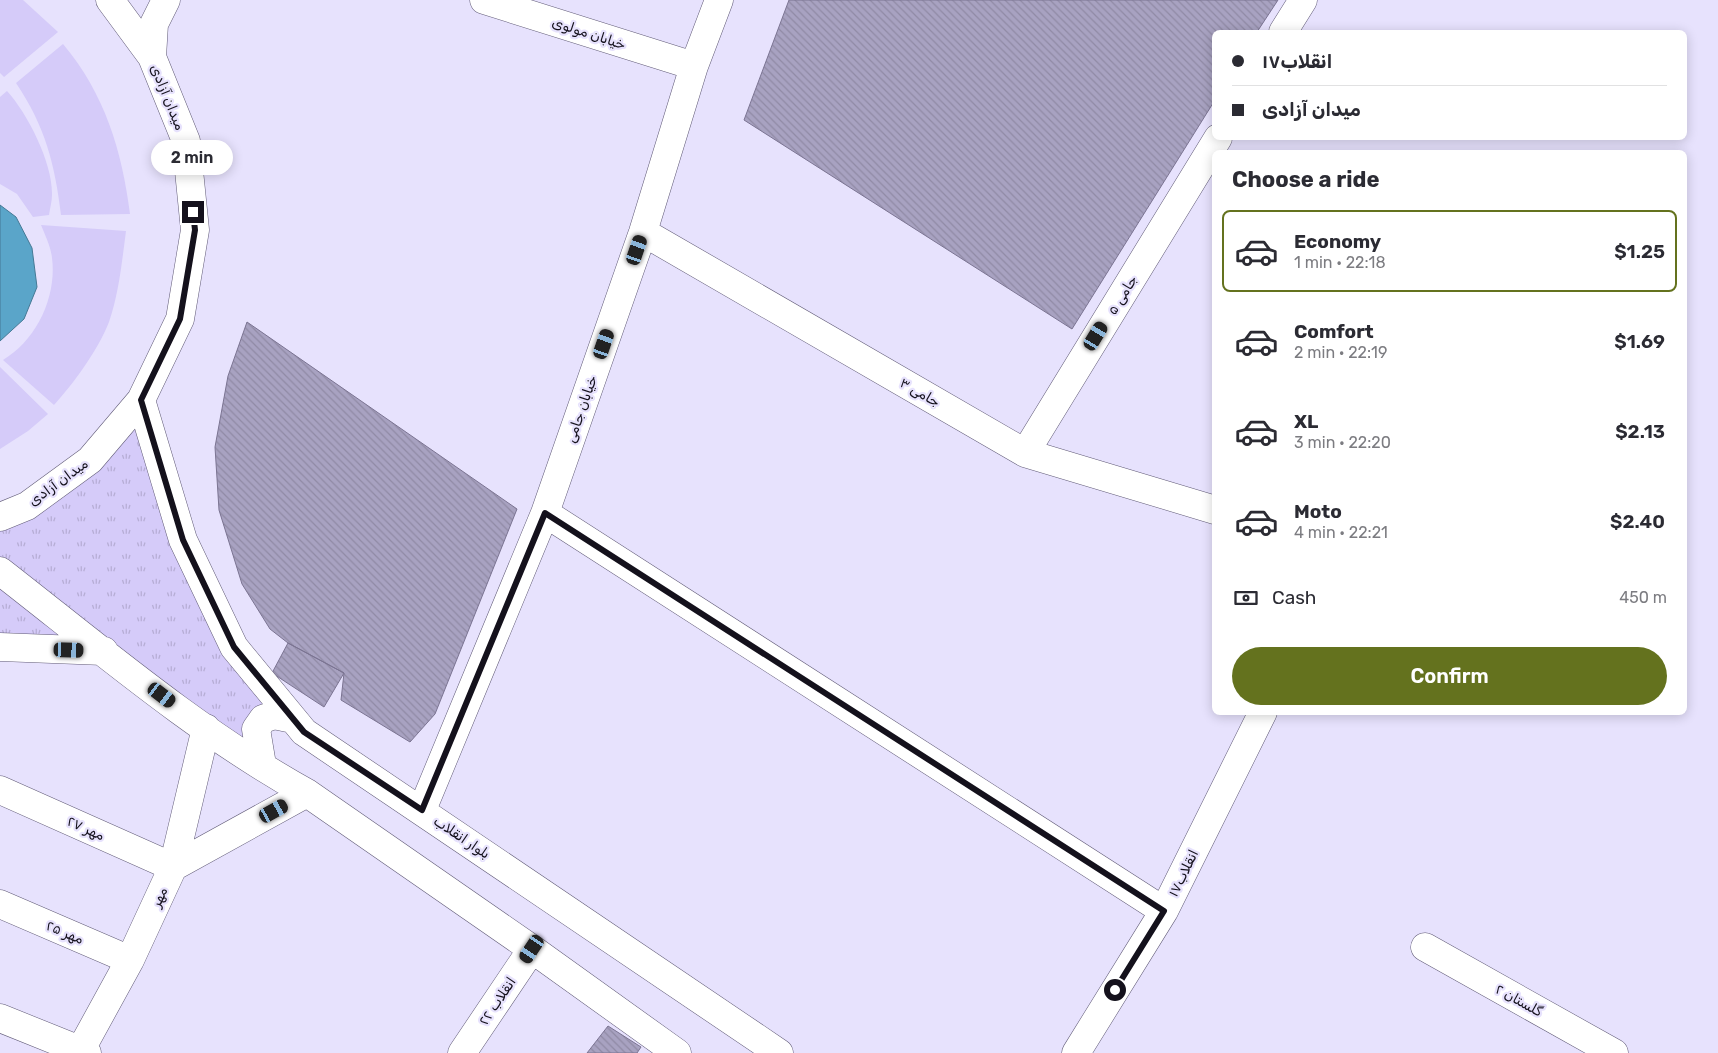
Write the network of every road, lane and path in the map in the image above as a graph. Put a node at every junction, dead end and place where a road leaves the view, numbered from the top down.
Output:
1 (110, 0) edge
2 (166, 0) edge
3 (484, 0) edge
4 (720, 0) edge
5 (1303, 0) edge
6 (1284, 30) edge
7 (152, 57) junction
8 (694, 66) junction
9 (1217, 140) edge
10 (643, 232) junction
11 (141, 400) junction
12 (1025, 452) junction
13 (1212, 509) edge
14 (545, 513) junction
15 (0, 517) edge
16 (0, 571) edge
17 (0, 647) edge
18 (104, 651) junction
19 (1261, 715) edge
20 (293, 719) junction
21 (206, 728) junction
22 (262, 765) junction
23 (0, 790) edge
24 (307, 793) junction
25 (422, 810) junction
26 (173, 867) junction
27 (0, 904) edge
28 (1164, 911) junction
29 (1424, 947) dead end
30 (532, 949) junction
31 (130, 960) junction
32 (0, 1018) edge
33 (1574, 1044) edge
34 (82, 1052) edge
35 (462, 1053) edge
36 (677, 1053) edge
37 (779, 1053) edge
38 (1076, 1053) edge
39 (1614, 1053) edge

1 - 7 street, میدان آزادی
2 - 7 street
3 - 8 street, خیابان مولوی
4 - 8 street, خیابان جامی
5 - 6 street
7 - 11 street, میدان آزادی
8 - 10 street, خیابان جامی
9 - 12 street, جامی ۵
10 - 12 street, جامی ۳
10 - 14 street, خیابان جامی
11 - 15 street, میدان آزادی
11 - 20 street, بلوار انقلاب
12 - 13 street, جامی ۳
14 - 25 street, خیابان جامی
14 - 28 street
16 - 18 street
17 - 18 street
18 - 21 street
19 - 28 street, انقلاب۱۷
20 - 22 street
20 - 25 street, بلوار انقلاب
21 - 22 street
21 - 26 street, مهر
22 - 24 street
23 - 26 street, مهر ۲۷
24 - 26 street
24 - 30 street
25 - 37 street, بلوار انقلاب
26 - 31 street, مهر
27 - 31 street, مهر ۲۵
28 - 38 street, انقلاب۱۷
29 - 33 street, گلستان ۲
30 - 35 street, انقلاب ۲۲
30 - 36 street
31 - 34 street, مهر
32 - 34 street
33 - 39 street, گلستان ۲

